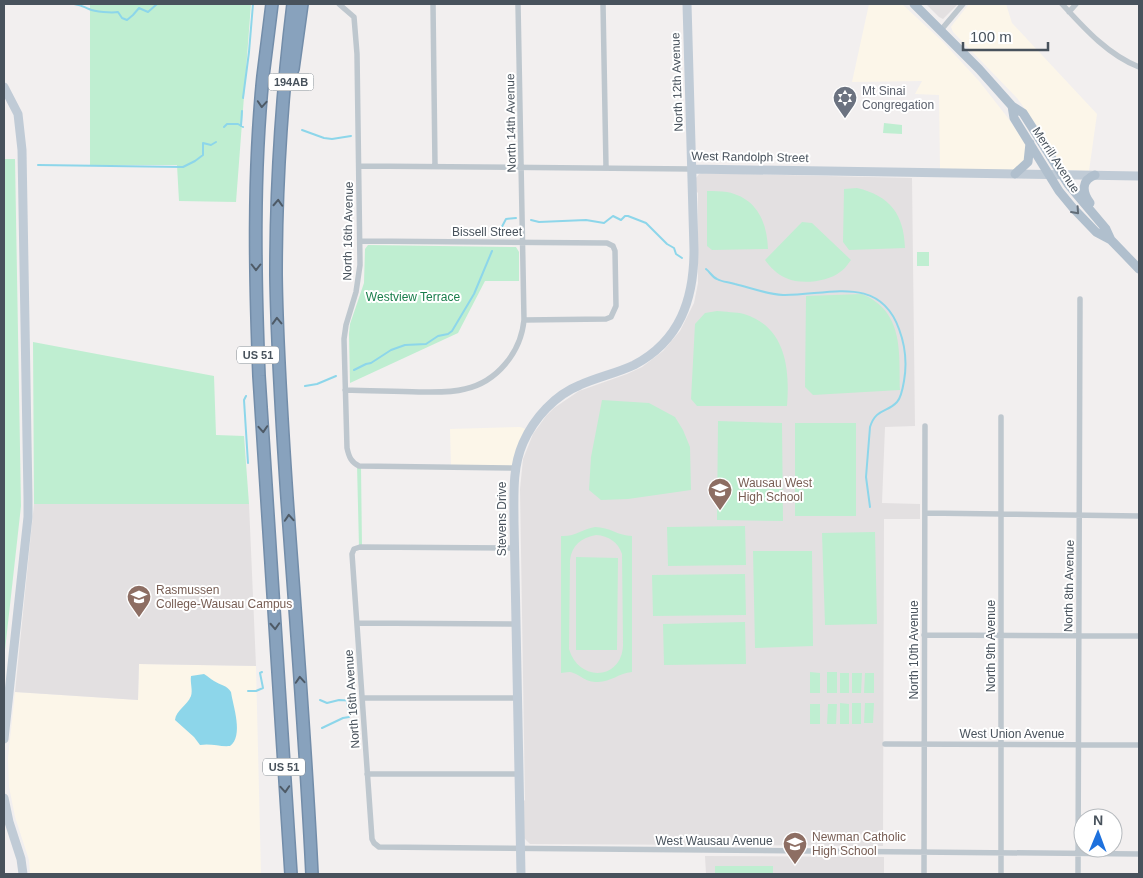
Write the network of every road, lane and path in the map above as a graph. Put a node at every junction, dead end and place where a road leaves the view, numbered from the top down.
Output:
1 (270, 4) edge
2 (293, 4) edge
3 (302, 4) edge
4 (339, 4) edge
5 (433, 4) edge
6 (518, 4) edge
7 (603, 4) edge
8 (687, 4) edge
9 (914, 4) edge
10 (963, 4) edge
11 (1062, 4) edge
12 (1076, 4) edge
13 (1069, 12) junction
14 (941, 30) junction
15 (1139, 67) edge
16 (4, 87) edge
17 (1012, 106) junction
18 (1030, 142) junction
19 (280, 160) junction
20 (359, 166) junction
21 (435, 166) junction
22 (522, 166) junction
23 (606, 167) junction
24 (692, 169) junction
25 (1015, 174) junction
26 (1049, 174) junction
27 (1062, 174) junction
28 (1095, 175) junction
29 (1139, 176) edge
30 (1098, 218) junction
31 (1111, 240) junction
32 (360, 241) junction
33 (522, 242) junction
34 (694, 250) joint
35 (1139, 269) edge
36 (1080, 299) dead end
37 (524, 320) junction
38 (346, 390) junction
39 (1001, 417) dead end
40 (925, 426) dead end
41 (515, 468) junction
42 (925, 513) junction
43 (1002, 514) junction
44 (1079, 515) junction
45 (1139, 516) edge
46 (515, 548) junction
47 (357, 622) junction
48 (516, 624) junction
49 (924, 635) junction
50 (1001, 636) junction
51 (1078, 636) junction
52 (1139, 636) edge
53 (362, 698) junction
54 (517, 698) junction
55 (4, 739) edge
56 (885, 744) dead end
57 (924, 744) junction
58 (1001, 744) junction
59 (1078, 745) junction
60 (1139, 745) edge
61 (367, 774) junction
62 (519, 774) junction
63 (4, 798) edge
64 (1078, 808) edge
65 (288, 829) junction
66 (310, 832) junction
67 (379, 847) joint
68 (520, 849) junction
69 (924, 852) junction
70 (1000, 853) junction
71 (1073, 854) edge
72 (1123, 854) edge
73 (1139, 854) edge
74 (1078, 858) edge
75 (23, 874) edge
76 (284, 874) edge
77 (291, 874) edge
78 (312, 874) edge
79 (316, 874) edge
80 (521, 874) edge
81 (924, 874) edge
82 (1001, 874) edge
83 (1078, 874) edge

1 -> 65 highway, US 51
2 - 19 highway, US 51
3 - 19 highway, 194AB
4 - 20 street, North 16th Avenue
5 - 21 street
6 - 22 street, North 14th Avenue
7 - 23 street
8 - 24 street, North 12th Avenue
9 - 14 main road, Merrill Avenue
10 - 14 street
11 - 13 street
12 - 13 street
13 - 15 street
14 - 17 main road, Merrill Avenue
16 - 55 street
17 - 18 main road, Merrill Avenue
17 - 27 main road, Merrill Avenue
18 - 25 main road
18 - 26 main road, Merrill Avenue
66 -> 19 highway, US 51
20 - 21 street, West Randolph Street
20 - 32 street, North 16th Avenue
21 - 22 street, West Randolph Street
22 - 23 street, West Randolph Street
22 - 33 street, North 14th Avenue
23 - 24 street, West Randolph Street
24 - 25 street, West Randolph Street
24 - 34 street, North 12th Avenue
25 - 26 street, West Randolph Street
26 - 27 street, West Randolph Street
26 -> 31 main road, Merrill Avenue
27 - 28 street, West Randolph Street
27 - 30 main road, Merrill Avenue
28 - 29 street, West Randolph Street
28 - 30 main road
30 - 31 main road, Merrill Avenue
31 - 35 main road, Merrill Avenue
32 - 33 street, Bissell Street
32 - 38 street, North 16th Avenue
33 - 37 street, North 14th Avenue
33 - 37 street, Bissell Street
34 - 41 street, Stevens Drive
36 - 44 street, North 8th Avenue
37 - 38 street, North 14th Avenue
38 - 41 street, North 16th Avenue
39 - 43 street, North 9th Avenue
40 - 42 street, North 10th Avenue
41 - 46 street, Stevens Drive
42 - 43 street
42 - 49 street, North 10th Avenue
43 - 44 street
43 - 50 street, North 9th Avenue
44 - 45 street
44 - 51 street, North 8th Avenue
46 - 47 street, North 16th Avenue
46 - 48 street, Stevens Drive
47 - 48 street
47 - 53 street, North 16th Avenue
48 - 54 street, Stevens Drive
49 - 50 street
49 - 57 street, North 10th Avenue
50 - 51 street
50 - 58 street, North 9th Avenue
51 - 52 street
51 - 59 street, North 8th Avenue
53 - 54 street
53 - 61 street, North 16th Avenue
54 - 62 street, Stevens Drive
56 - 57 street, West Union Avenue
57 - 58 street, West Union Avenue
57 - 69 street, North 10th Avenue
58 - 59 street, West Union Avenue
58 - 70 street, North 9th Avenue
59 - 60 street, West Union Avenue
59 - 64 street, North 8th Avenue
61 - 62 street
61 - 67 street, North 16th Avenue
62 - 68 street, Stevens Drive
63 - 75 street
65 - 76 highway
65 - 77 highway, US 51
66 - 78 highway, US 51
66 - 79 highway
67 - 68 street, West Wausau Avenue
68 - 69 street, West Wausau Avenue
68 - 80 street, Stevens Drive
69 - 70 street, West Wausau Avenue
69 - 81 street, North 10th Avenue
70 - 71 street, West Wausau Avenue
70 - 82 street, North 9th Avenue
72 - 73 street, West Wausau Avenue
74 - 83 street, North 8th Avenue

